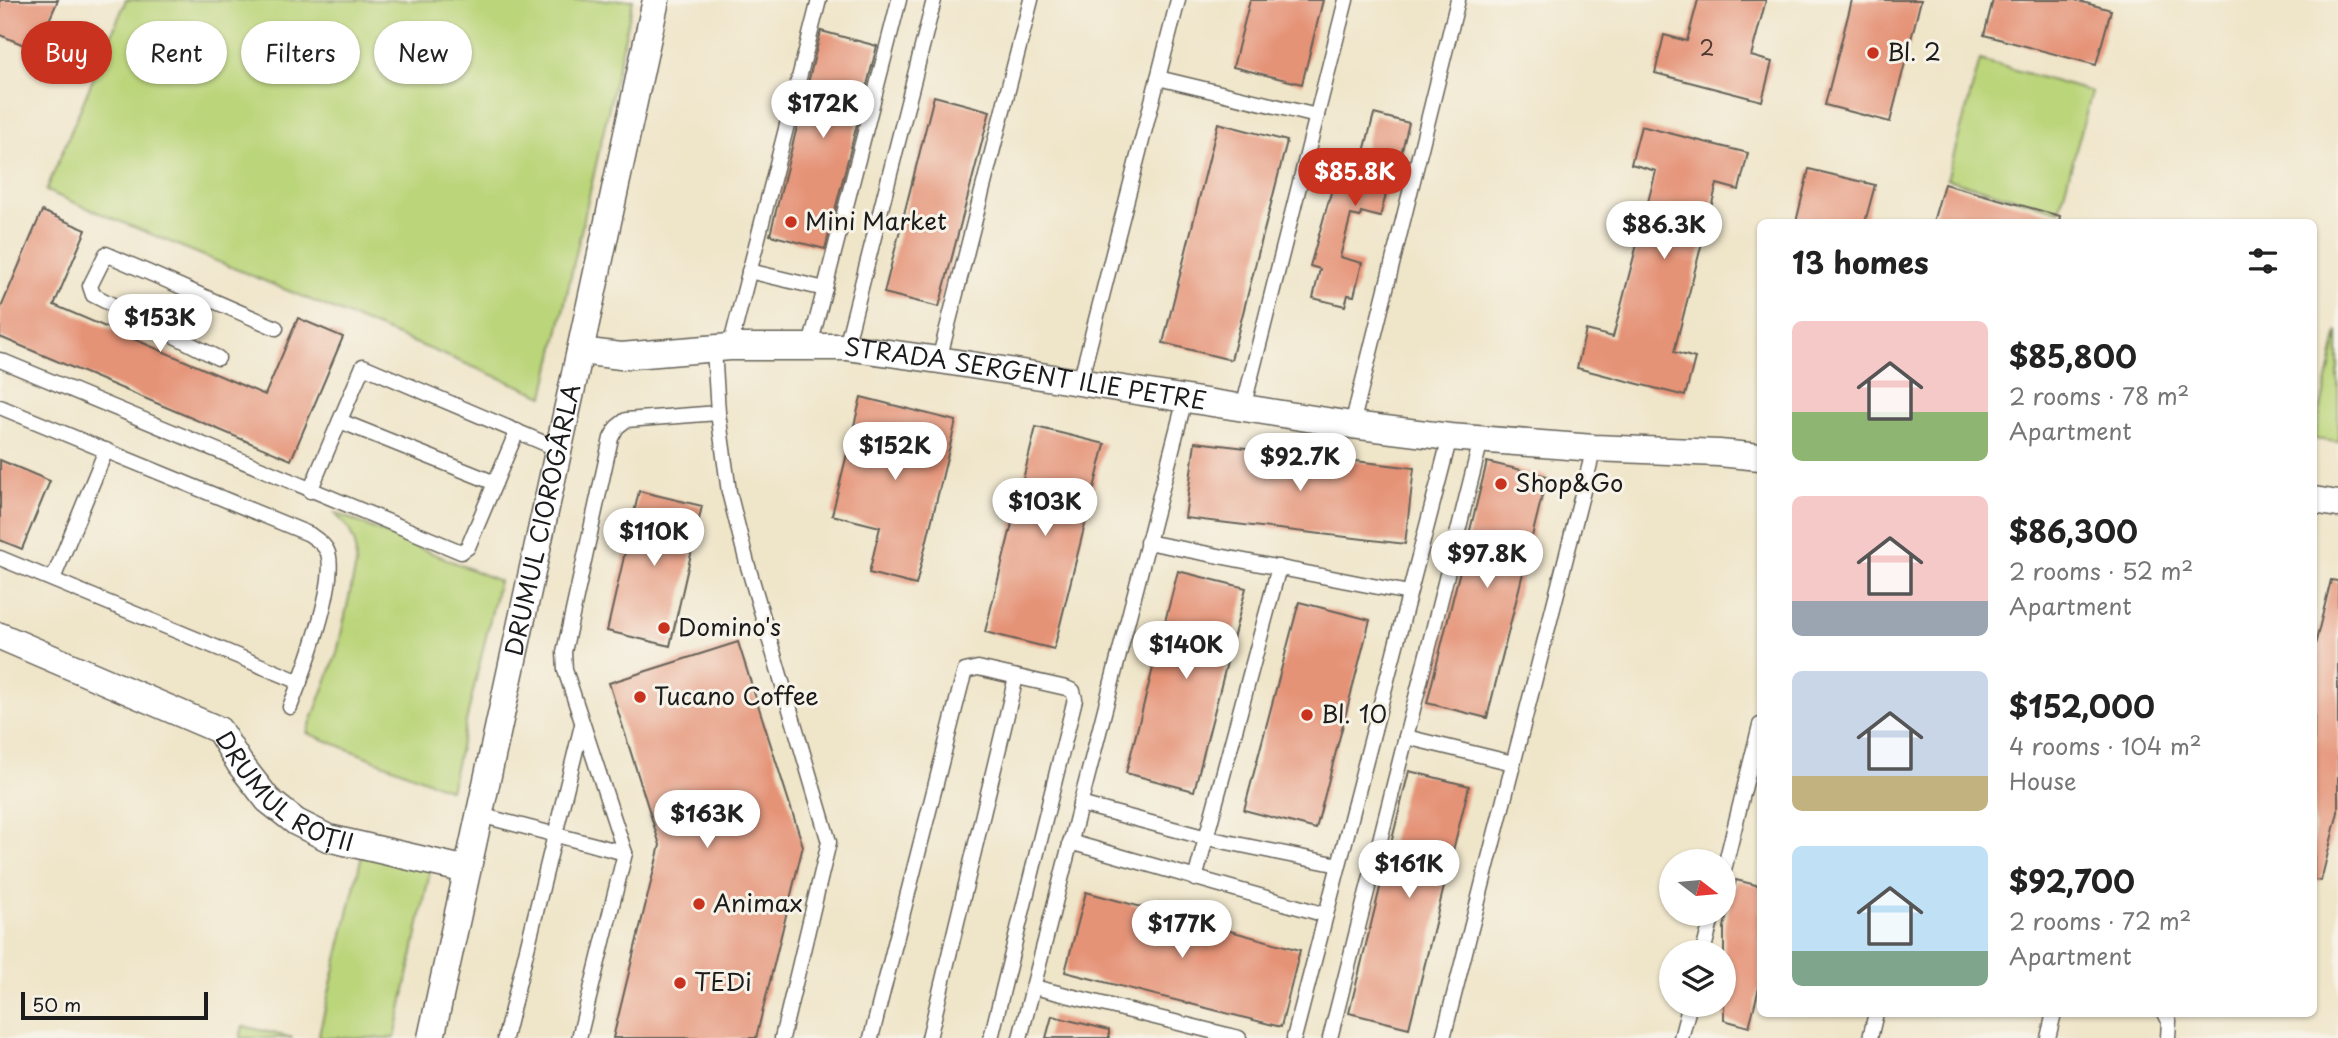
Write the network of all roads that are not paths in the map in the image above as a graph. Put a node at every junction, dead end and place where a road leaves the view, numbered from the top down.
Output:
1 (656, 0) edge
2 (819, 0) edge
3 (899, 0) edge
4 (934, 0) edge
5 (1031, 0) edge
6 (1178, 0) edge
7 (1346, 0) edge
8 (1458, 0) edge
9 (1158, 78) junction
10 (1317, 116) junction
11 (749, 271) junction
12 (825, 289) junction
13 (276, 328) dead end
14 (810, 346) junction
15 (722, 348) junction
16 (846, 348) junction
17 (580, 351) junction
18 (218, 358) dead end
19 (0, 360) edge
20 (939, 360) junction
21 (1080, 383) junction
22 (1185, 399) junction
23 (0, 407) edge
24 (1243, 408) junction
25 (718, 413) junction
26 (340, 421) junction
27 (1352, 425) junction
28 (517, 431) junction
29 (1450, 437) junction
30 (1482, 440) junction
31 (1594, 448) junction
32 (558, 449) junction
33 (106, 450) junction
34 (1757, 457) edge
35 (495, 483) junction
36 (310, 491) junction
37 (2317, 500) edge
38 (2338, 504) edge
39 (1147, 542) junction
40 (0, 558) edge
41 (1279, 567) junction
42 (53, 579) junction
43 (1409, 593) junction
44 (0, 636) edge
45 (1016, 677) junction
46 (300, 682) junction
47 (290, 707) dead end
48 (583, 723) junction
49 (1406, 737) junction
50 (1757, 737) edge
51 (1513, 763) junction
52 (1080, 804) junction
53 (480, 815) junction
54 (556, 835) junction
55 (1207, 838) junction
56 (1070, 842) junction
57 (1729, 849) edge
58 (625, 853) junction
59 (1339, 865) junction
60 (467, 870) junction
61 (1195, 878) junction
62 (1326, 915) junction
63 (1034, 987) junction
64 (1686, 1017) edge
65 (1875, 1017) edge
66 (2053, 1017) edge
67 (2167, 1017) edge
68 (431, 1038) edge
69 (505, 1038) edge
70 (579, 1038) edge
71 (782, 1038) edge
72 (871, 1038) edge
73 (929, 1038) edge
74 (991, 1038) edge
75 (1020, 1038) edge
76 (1238, 1038) edge
77 (1294, 1038) edge
78 (1330, 1038) edge
79 (1443, 1038) edge
80 (1681, 1038) edge
81 (1870, 1038) edge
82 (2048, 1038) edge
83 (2168, 1038) edge

1 - 17 street, DRUMUL CIOROGÂRLA
2 - 11 lane
3 - 12 lane
4 - 16 lane
5 - 20 lane
6 - 9 lane
7 - 10 lane
8 - 27 lane
9 - 10 lane
9 - 21 lane
10 - 24 lane
11 - 12 lane
11 - 15 lane
12 - 14 lane
13 - 18 lane
14 - 15 street, STRADA SERGENT ILIE PETRE
14 - 16 street, STRADA SERGENT ILIE PETRE
15 - 17 street, STRADA SERGENT ILIE PETRE
15 - 25 lane
16 - 20 street, STRADA SERGENT ILIE PETRE
17 - 32 street, DRUMUL CIOROGÂRLA
19 - 36 lane
20 - 21 street, STRADA SERGENT ILIE PETRE
21 - 22 street, STRADA SERGENT ILIE PETRE
22 - 24 street, STRADA SERGENT ILIE PETRE
22 - 39 lane
23 - 33 lane
24 - 27 street, STRADA SERGENT ILIE PETRE
25 - 48 lane
25 - 71 lane
26 - 28 lane
26 - 35 lane
26 - 36 lane
27 - 29 street, STRADA SERGENT ILIE PETRE
28 - 32 lane
28 - 35 lane
29 - 30 street, STRADA SERGENT ILIE PETRE
29 - 43 lane
30 - 31 street, STRADA SERGENT ILIE PETRE
30 - 49 lane
31 - 34 street, STRADA SERGENT ILIE PETRE
31 - 51 lane
32 - 53 street, DRUMUL CIOROGÂRLA
33 - 42 lane
33 - 46 lane
35 - 36 lane
37 - 38 street
39 - 41 lane
39 - 52 lane
40 - 42 lane
41 - 43 lane
41 - 55 lane
42 - 46 lane
43 - 59 lane
44 - 60 street, DRUMUL ROȚII
45 - 72 lane
45 - 73 lane
45 - 74 lane
46 - 47 lane
48 - 54 lane
48 - 58 lane
49 - 51 lane
49 - 78 lane
50 - 57 lane
51 - 79 lane
52 - 55 lane
52 - 56 lane
53 - 54 lane
53 - 60 street, DRUMUL CIOROGÂRLA
54 - 58 lane
54 - 69 lane
55 - 59 lane
55 - 61 lane
56 - 61 lane
56 - 63 lane
58 - 70 lane
59 - 62 lane
60 - 68 street, DRUMUL CIOROGÂRLA
61 - 62 lane
62 - 77 lane
63 - 75 lane
63 - 76 lane
64 - 80 lane
65 - 81 lane
66 - 82 lane
67 - 83 lane

